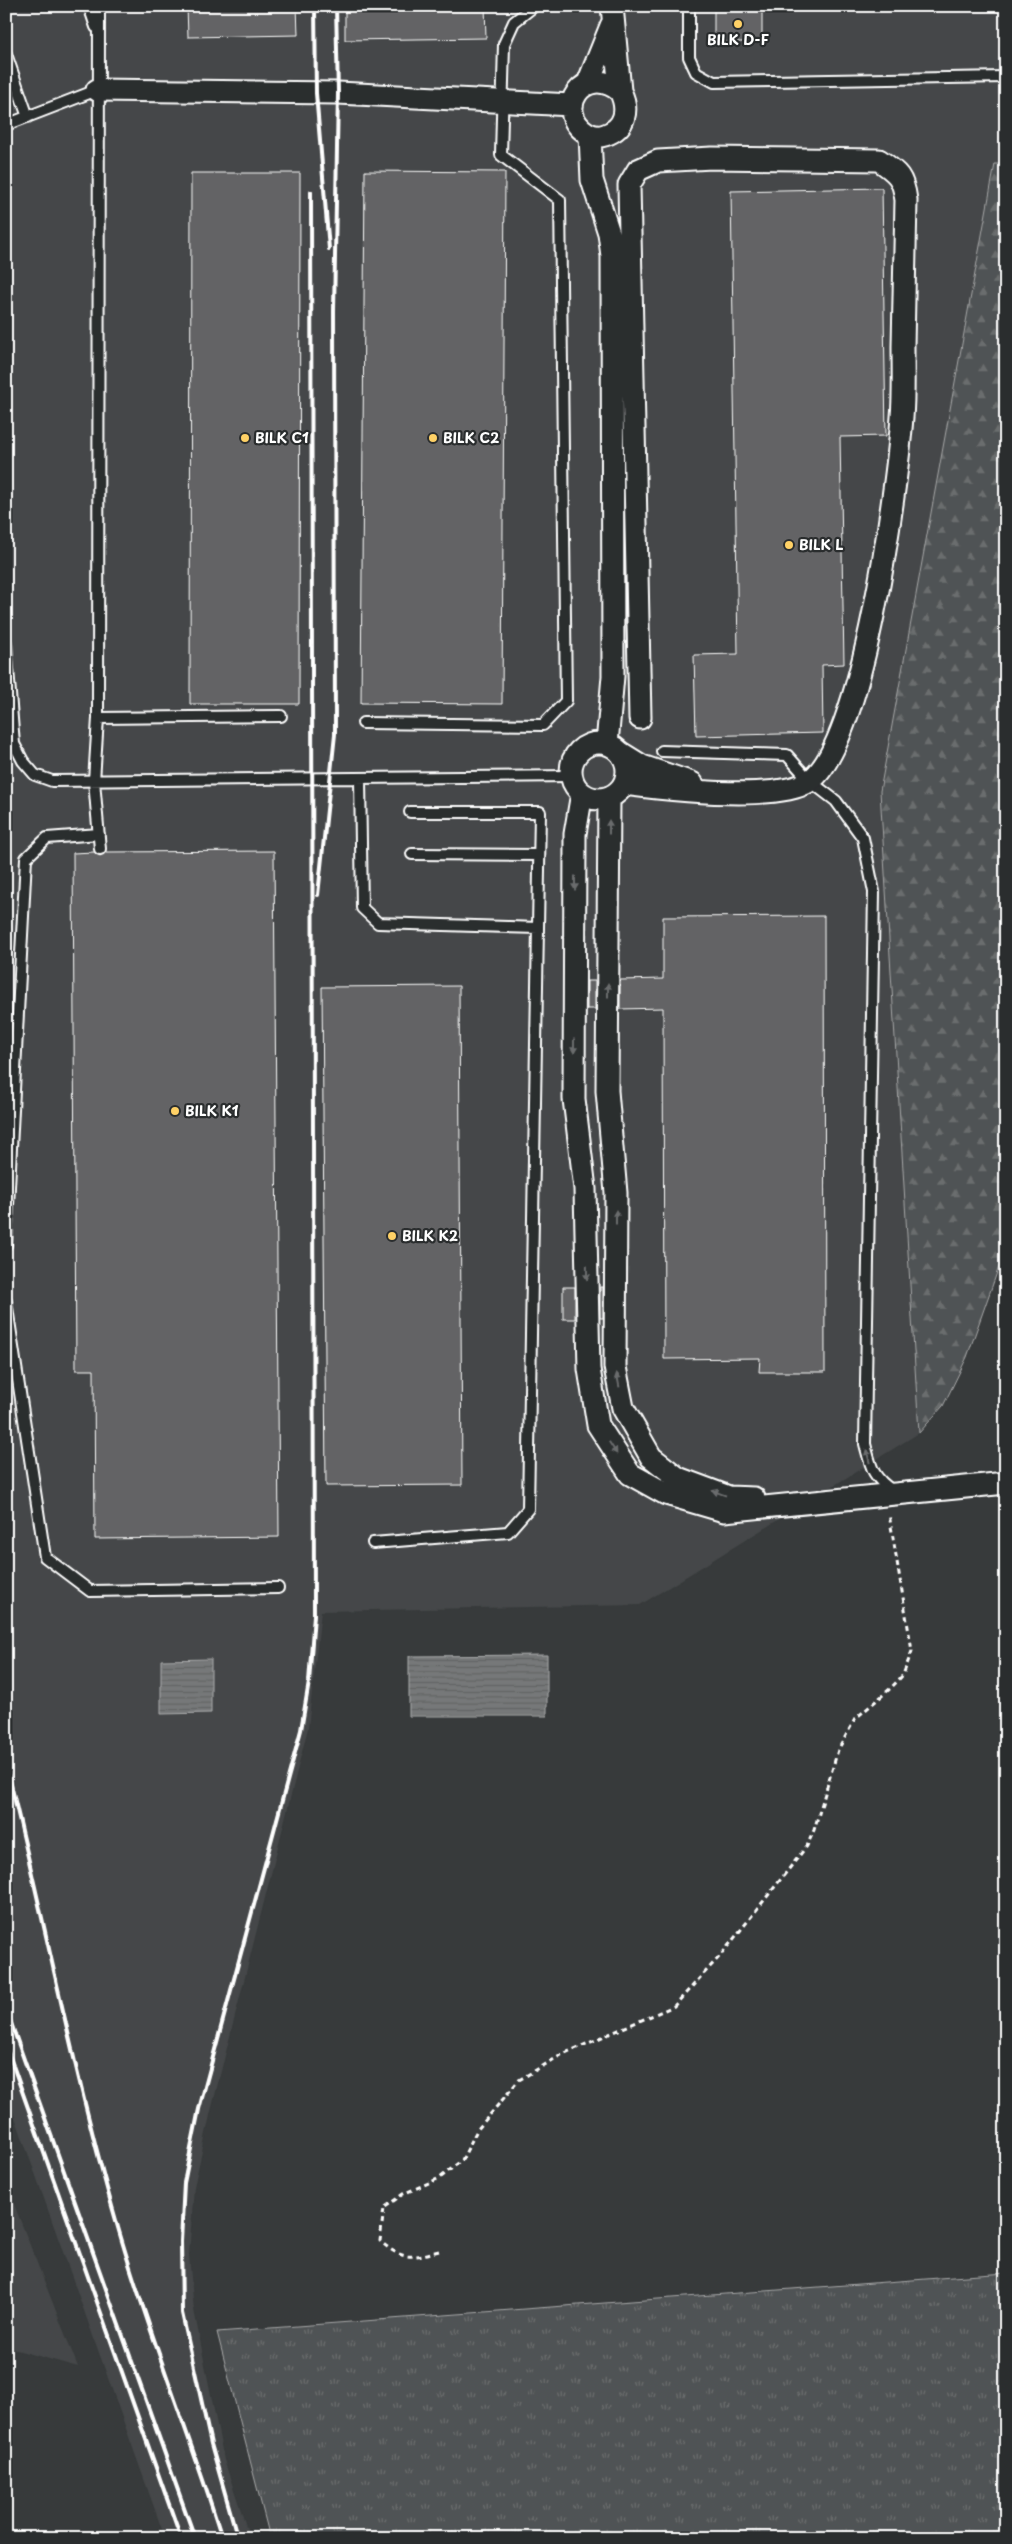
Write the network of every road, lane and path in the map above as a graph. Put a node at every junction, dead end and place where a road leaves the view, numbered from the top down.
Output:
1 (89, 6) edge
2 (99, 6) edge
3 (534, 6) edge
4 (689, 6) edge
5 (612, 15) edge
6 (99, 33) junction
7 (6, 54) edge
8 (1006, 76) edge
9 (588, 83) junction
10 (98, 90) junction
11 (620, 91) junction
12 (502, 102) junction
13 (572, 105) junction
14 (28, 117) junction
15 (6, 125) edge
16 (590, 135) junction
17 (6, 643) edge
18 (281, 716) dead end
19 (98, 718) junction
20 (640, 718) dead end
21 (363, 723) dead end
22 (614, 748) junction
23 (662, 751) dead end
24 (360, 779) junction
25 (94, 781) junction
26 (810, 781) junction
27 (576, 785) junction
28 (617, 790) junction
29 (726, 792) junction
30 (410, 812) dead end
31 (99, 834) junction
32 (100, 849) dead end
33 (412, 854) dead end
34 (540, 855) junction
35 (538, 928) junction
36 (6, 1245) edge
37 (6, 1301) edge
38 (1006, 1483) edge
39 (891, 1493) junction
40 (802, 1502) junction
41 (373, 1543) dead end
42 (278, 1588) dead end
43 (439, 2251) dead end

1 - 6 lane
2 - 6 lane
3 - 12 lane
4 - 8 lane
5 - 9 street
5 - 11 street
6 - 10 lane
7 - 14 lane
9 - 11 street
9 - 13 street
10 - 12 street
10 - 14 lane
10 - 19 lane
11 - 16 street
12 - 13 street
12 - 21 lane
13 - 16 street
14 - 15 lane
16 - 22 street
17 - 25 lane
18 - 19 lane
19 - 25 lane
20 - 26 street
22 - 27 street
22 - 28 street
22 - 29 street
23 - 26 lane
24 - 25 lane
24 - 27 lane
24 - 35 lane
25 - 31 lane
26 - 29 street
39 -> 26 lane
27 - 28 street
27 -> 40 street
28 - 29 street
40 -> 28 street
30 - 34 lane
31 - 32 lane
31 - 36 lane
33 - 34 lane
34 - 35 lane
35 - 41 lane
37 - 42 lane
38 - 39 street
39 - 40 street
39 - 43 path

